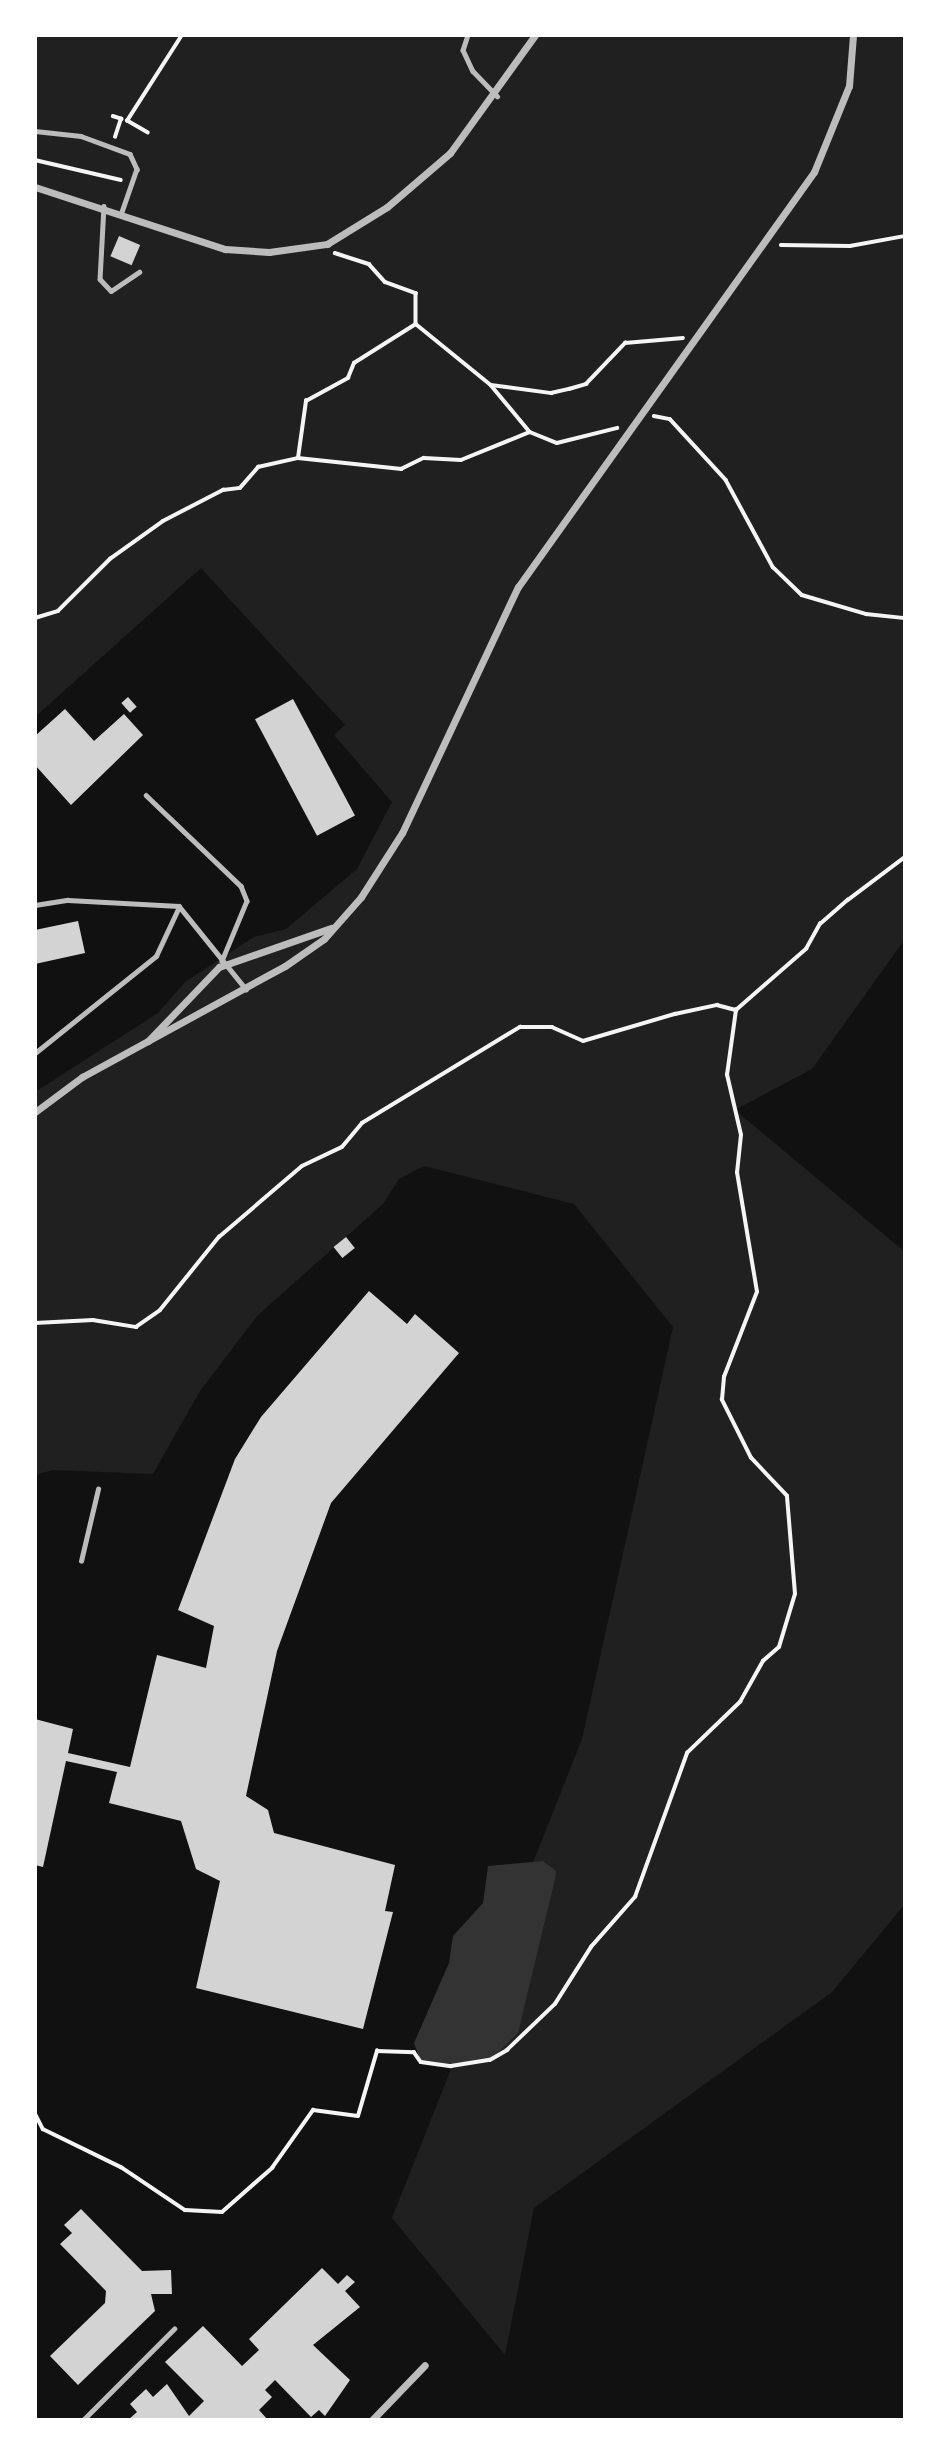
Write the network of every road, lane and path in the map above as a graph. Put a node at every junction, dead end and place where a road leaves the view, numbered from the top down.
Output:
1 (182, 35) edge
2 (468, 35) edge
3 (536, 35) edge
4 (853, 35) edge
5 (497, 96) junction
6 (113, 116) dead end
7 (121, 119) junction
8 (127, 121) junction
9 (35, 131) edge
10 (148, 133) dead end
11 (112, 147) junction
12 (35, 160) edge
13 (123, 180) dead end
14 (35, 187) edge
15 (104, 206) junction
16 (122, 212) junction
17 (905, 236) edge
18 (327, 244) junction
19 (781, 245) dead end
20 (139, 272) dead end
21 (416, 324) junction
22 (693, 338) junction
23 (491, 385) junction
24 (632, 423) junction
25 (530, 432) junction
26 (298, 458) junction
27 (35, 618) edge
28 (905, 618) edge
29 (146, 795) dead end
30 (905, 857) edge
31 (35, 905) edge
32 (179, 906) junction
33 (338, 925) junction
34 (222, 963) junction
35 (246, 990) junction
36 (736, 1010) junction
37 (35, 1053) edge
38 (127, 1055) junction
39 (35, 1112) edge
40 (35, 1323) edge
41 (99, 1489) dead end
42 (81, 1561) dead end
43 (35, 2113) edge
44 (174, 2329) dead end
45 (425, 2365) dead end
46 (83, 2420) edge
47 (372, 2420) edge

1 - 8 path
2 - 5 lane
3 - 5 street
4 - 22 street
5 - 18 street
6 - 7 path
7 - 8 path
7 - 11 path
8 - 10 path
9 - 11 lane
11 - 16 lane
12 - 13 path
14 - 15 street
15 - 16 street
15 - 20 lane
16 - 18 street
17 - 19 path
18 - 21 path
21 - 23 path
21 - 26 path
22 - 23 path
22 - 24 street
23 - 25 path
24 - 25 path
24 - 28 path
24 - 33 street
25 - 26 path
26 - 27 path
29 - 34 lane
30 - 36 path
31 - 32 lane
32 - 34 lane
32 - 37 lane
33 - 34 street
33 - 35 street
34 - 35 lane
34 - 38 street
35 - 38 street
36 - 40 path
36 - 43 path
38 - 39 street
41 - 42 lane
44 - 46 lane
45 - 47 street

